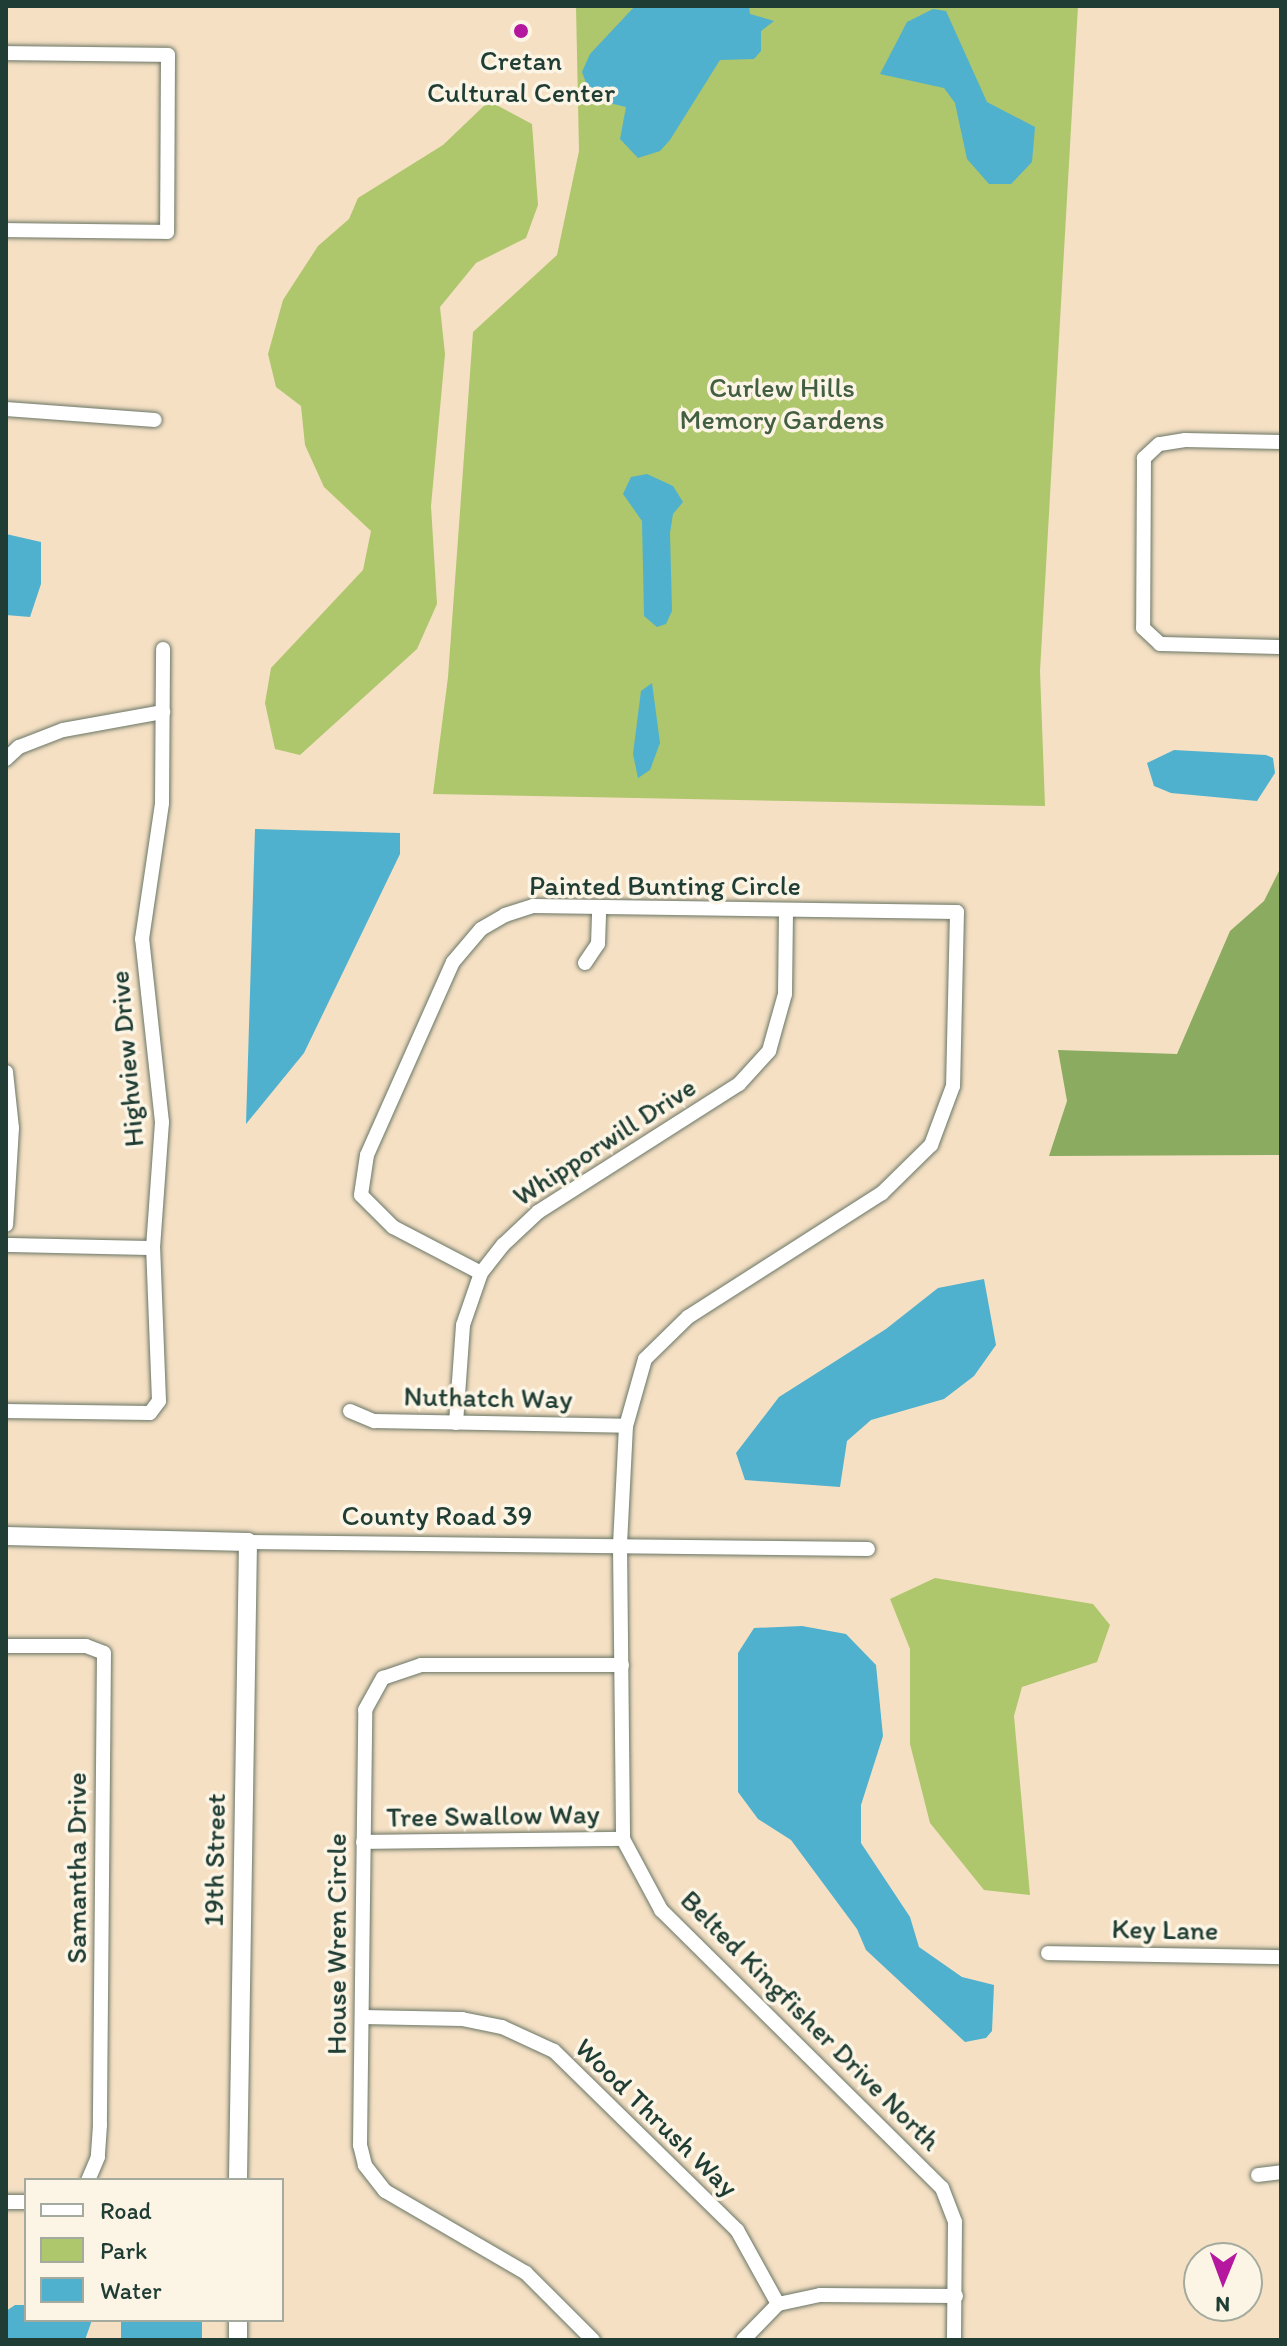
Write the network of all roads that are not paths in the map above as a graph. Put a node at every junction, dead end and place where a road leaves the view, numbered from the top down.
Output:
1 (6, 53) edge
2 (6, 230) edge
3 (6, 409) edge
4 (155, 420) dead end
5 (1281, 442) edge
6 (1281, 647) edge
7 (163, 649) dead end
8 (163, 712) junction
9 (6, 759) edge
10 (599, 907) junction
11 (786, 910) junction
12 (957, 912) joint
13 (585, 963) dead end
14 (6, 1072) edge
15 (6, 1225) edge
16 (6, 1245) edge
17 (153, 1248) junction
18 (481, 1273) junction
19 (6, 1411) edge
20 (350, 1411) dead end
21 (456, 1423) junction
22 (626, 1426) junction
23 (6, 1536) edge
24 (248, 1542) junction
25 (620, 1545) junction
26 (868, 1549) dead end
27 (6, 1646) edge
28 (622, 1665) junction
29 (623, 1839) junction
30 (363, 1842) junction
31 (1048, 1953) dead end
32 (1281, 1957) edge
33 (363, 2017) junction
34 (1281, 2172) edge
35 (1258, 2175) dead end
36 (89, 2178) edge
37 (238, 2178) edge
38 (956, 2296) junction
39 (778, 2304) junction
40 (593, 2340) edge
41 (743, 2340) edge
42 (954, 2340) edge

1 - 2 street
3 - 4 street
5 - 6 street
7 - 8 street, Highview Drive
8 - 9 street
8 - 17 street, Highview Drive
10 - 11 street, Painted Bunting Circle
10 - 13 street
10 - 18 street, Painted Bunting Circle
11 - 12 street, Painted Bunting Circle
11 - 18 street, Whipporwill Drive
12 - 22 street, Belted Kingfisher Drive North
14 - 15 street
16 - 17 street
17 - 19 street, Highview Drive
18 - 21 street, Whipporwill Drive
20 - 21 street, Nuthatch Way
21 - 22 street, Nuthatch Way
22 - 25 street, Belted Kingfisher Drive North
23 - 24 street, County Road 39
24 - 25 street, County Road 39
24 - 37 street, 19th Street
25 - 26 street, County Road 39
25 - 28 street, Belted Kingfisher Drive North
27 - 36 street, Samantha Drive
28 - 29 street, Belted Kingfisher Drive North
28 - 30 street, House Wren Circle
29 - 30 street, Tree Swallow Way
29 - 38 street, Belted Kingfisher Drive North
30 - 33 street, House Wren Circle
31 - 32 street, Key Lane
33 - 39 street, Wood Thrush Way
33 - 40 street, House Wren Circle
34 - 35 street
38 - 39 street
38 - 42 street, Belted Kingfisher Drive North
39 - 41 street

